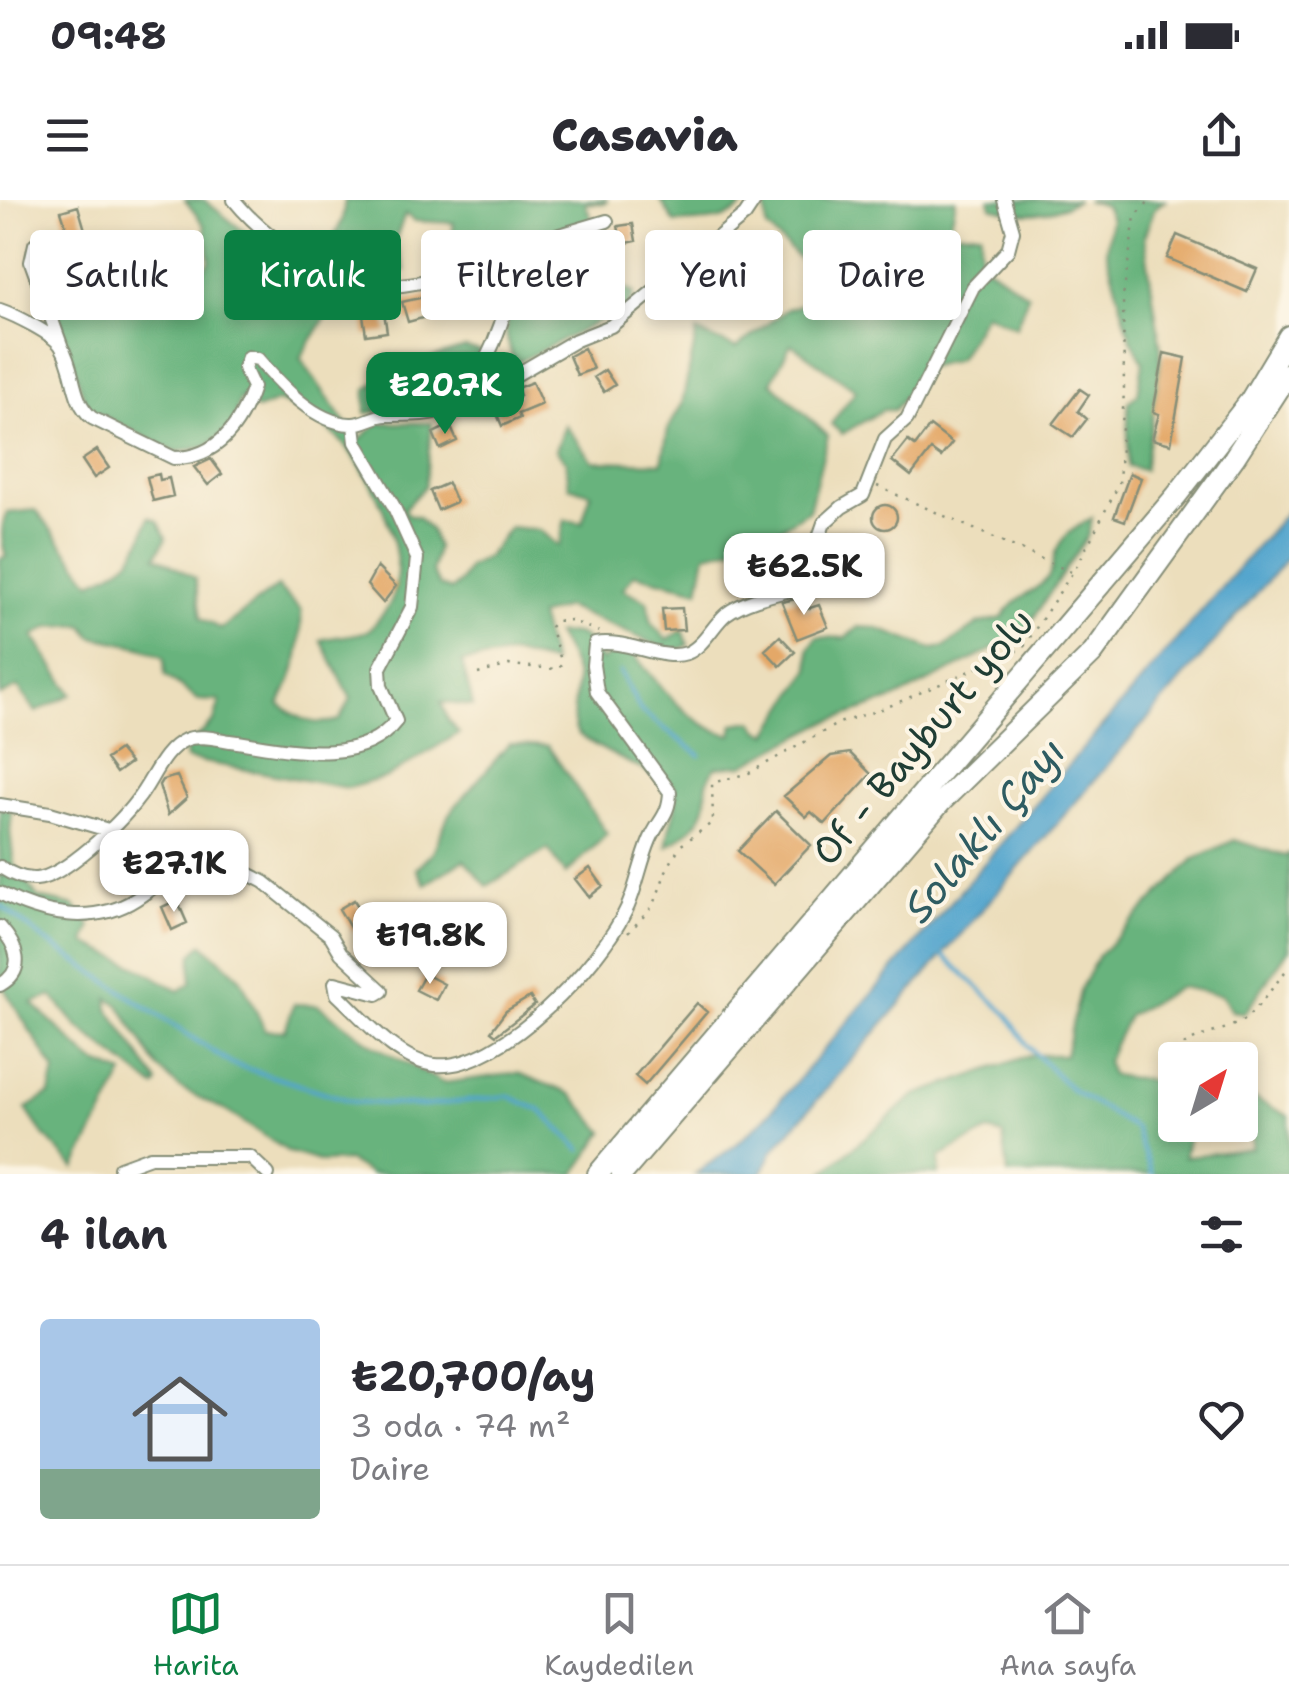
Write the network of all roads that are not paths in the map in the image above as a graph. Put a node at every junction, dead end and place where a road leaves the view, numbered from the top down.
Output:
1 (234, 200) edge
2 (756, 200) edge
3 (1004, 200) edge
4 (606, 221) dead end
5 (576, 230) edge
6 (421, 280) edge
7 (0, 310) edge
8 (51, 320) edge
9 (502, 320) edge
10 (1289, 336) edge
11 (60, 345) junction
12 (1289, 373) edge
13 (434, 412) junction
14 (354, 425) junction
15 (1074, 615) junction
16 (1101, 642) junction
17 (1049, 643) junction
18 (1078, 668) junction
19 (0, 805) edge
20 (108, 830) junction
21 (0, 868) edge
22 (0, 893) edge
23 (0, 927) edge
24 (0, 985) edge
25 (120, 1168) dead end
26 (268, 1174) edge
27 (598, 1174) edge
28 (622, 1174) edge

1 - 6 street
2 - 13 street
3 - 22 street
4 - 5 street
7 - 11 street
8 - 11 street
9 - 13 street
10 - 15 highway, Of - Bayburt yolu
11 - 14 street
12 - 16 highway, Of - Bayburt yolu
13 - 14 street
14 - 20 street
15 - 16 highway
15 - 17 highway, Of - Bayburt yolu
16 - 18 highway, Of - Bayburt yolu
17 - 18 highway
17 - 27 highway, Of - Bayburt yolu
18 - 28 highway, Of - Bayburt yolu
19 - 20 street
20 - 21 street
23 - 24 street
25 - 26 street

